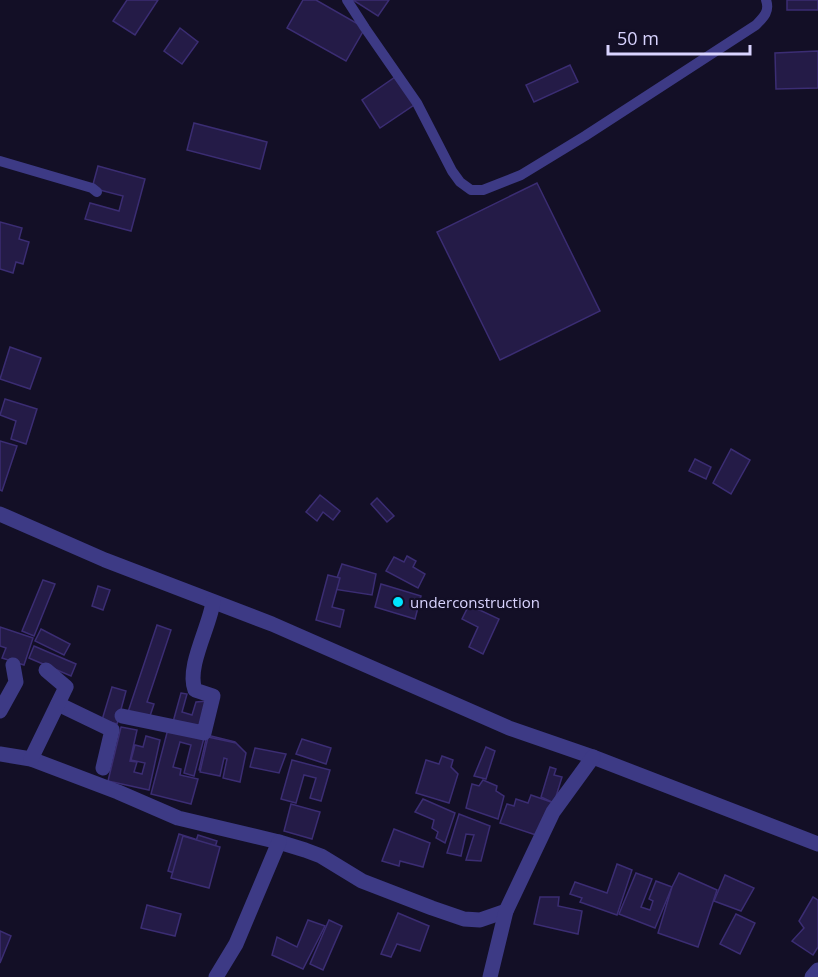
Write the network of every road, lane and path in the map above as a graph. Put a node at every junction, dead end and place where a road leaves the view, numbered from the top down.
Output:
1 (347, 0) edge
2 (766, 0) edge
3 (0, 161) edge
4 (97, 192) dead end
5 (0, 514) edge
6 (213, 602) junction
7 (13, 665) dead end
8 (46, 670) dead end
9 (58, 704) junction
10 (0, 711) edge
11 (122, 716) dead end
12 (0, 754) edge
13 (593, 757) junction
14 (31, 759) junction
15 (103, 768) dead end
16 (279, 842) junction
17 (818, 844) edge
18 (507, 911) junction
19 (818, 970) edge
20 (216, 977) edge
21 (490, 977) edge
22 (812, 977) edge

1 - 2 lane
3 - 4 lane
5 - 6 street
6 - 11 street
6 - 13 street
7 - 10 street
8 - 9 street
9 - 14 street
9 - 15 street
12 - 14 street
13 - 17 street
13 - 18 street
14 - 16 street
16 - 18 street
16 - 20 street
18 - 21 street
19 - 22 street

